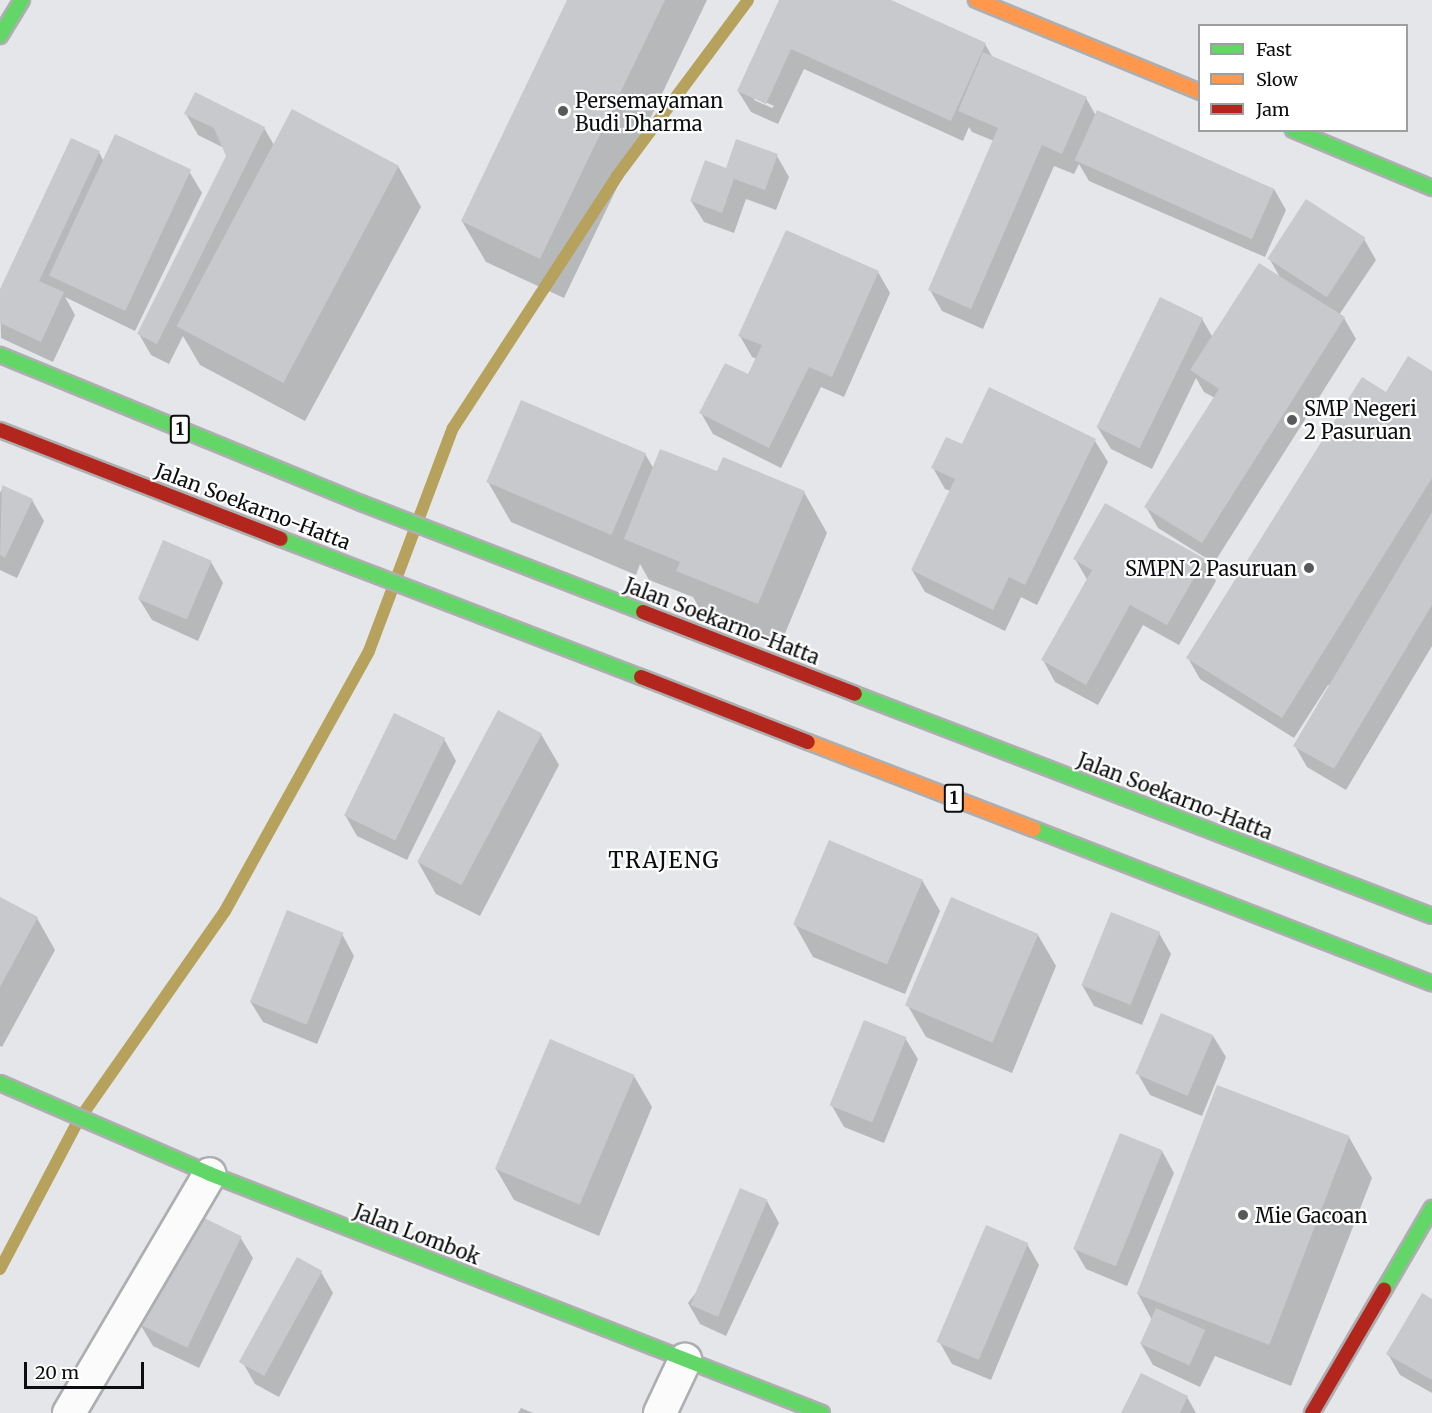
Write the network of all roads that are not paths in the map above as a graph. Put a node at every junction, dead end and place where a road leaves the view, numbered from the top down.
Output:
1 (22, 0) edge
2 (976, 0) edge
3 (0, 36) edge
4 (1198, 91) edge
5 (1298, 132) edge
6 (1432, 188) edge
7 (0, 355) edge
8 (0, 430) edge
9 (1432, 916) edge
10 (1432, 983) edge
11 (0, 1083) edge
12 (210, 1174) junction
13 (1432, 1208) edge
14 (686, 1360) junction
15 (69, 1413) edge
16 (660, 1413) edge
17 (822, 1413) edge
18 (1312, 1413) edge

1 - 3 main road
2 - 4 main road
5 - 6 main road
7 - 9 main road, Jalan Soekarno-Hatta / 1
8 - 10 main road, Jalan Soekarno-Hatta / 1
11 - 12 main road, Jalan Lombok
12 - 14 main road, Jalan Lombok
12 - 15 street
13 - 18 main road
14 - 16 street
14 - 17 main road, Jalan Lombok

